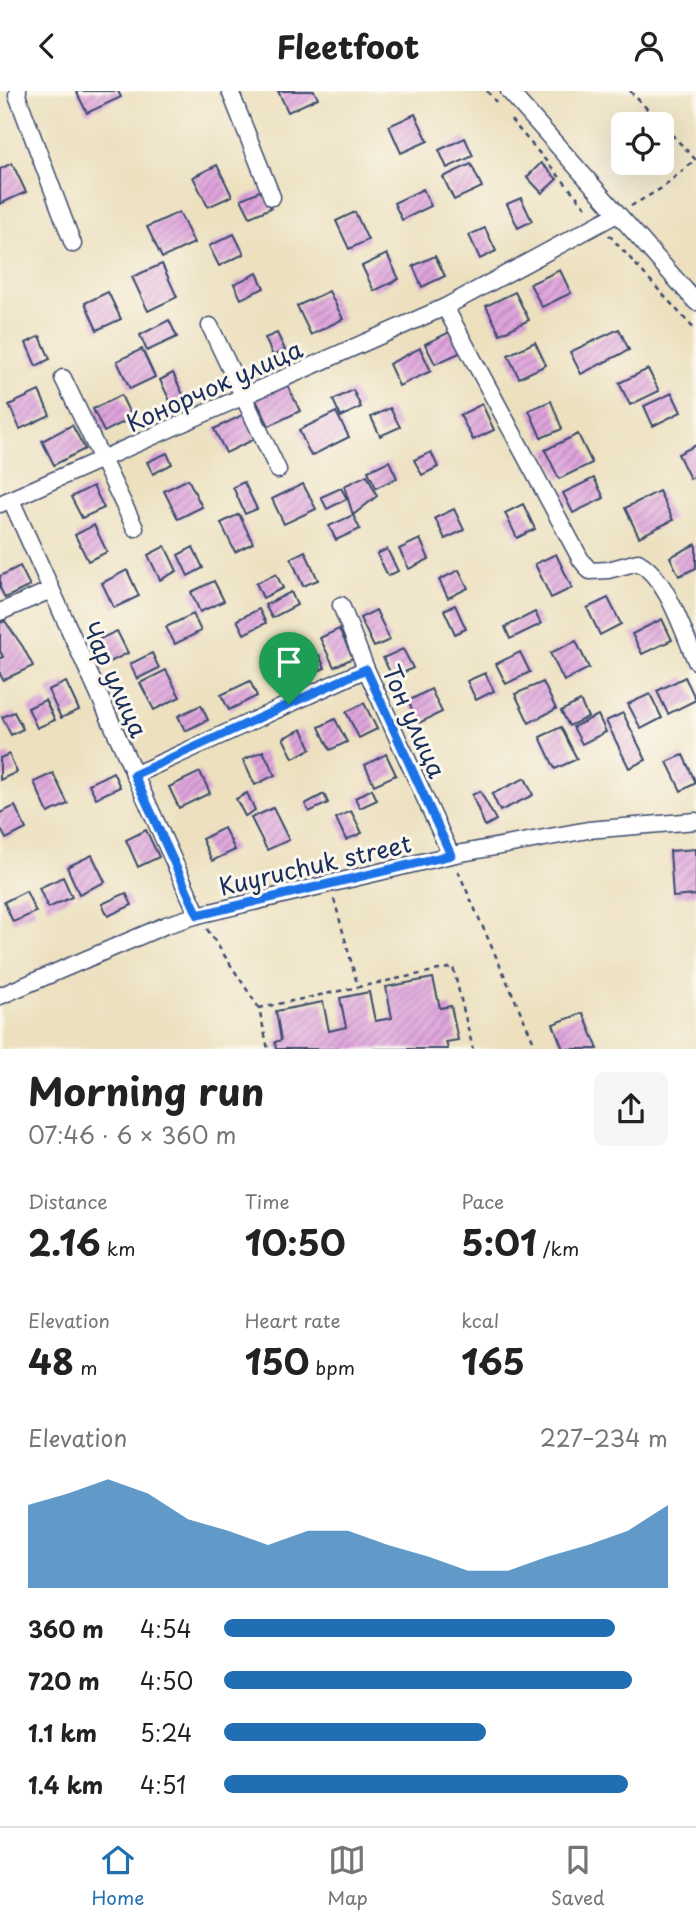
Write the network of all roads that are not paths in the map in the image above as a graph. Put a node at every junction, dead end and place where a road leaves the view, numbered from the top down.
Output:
1 (18, 91) edge
2 (230, 91) edge
3 (509, 91) edge
4 (272, 197) dead end
5 (617, 214) junction
6 (73, 244) dead end
7 (696, 302) edge
8 (445, 307) junction
9 (210, 327) dead end
10 (63, 379) dead end
11 (244, 396) junction
12 (101, 460) junction
13 (278, 470) dead end
14 (5, 502) edge
15 (135, 528) dead end
16 (51, 590) junction
17 (341, 605) dead end
18 (0, 612) edge
19 (696, 661) edge
20 (366, 669) junction
21 (134, 775) junction
22 (696, 821) edge
23 (451, 855) junction
24 (198, 915) junction
25 (0, 996) edge

1 - 6 street
2 - 4 street
3 - 5 street
5 - 7 street
5 - 8 street, Конорчок улица
8 - 11 street, Конорчок улица
8 - 19 street
9 - 11 street
10 - 12 street
11 - 12 street, Конорчок улица
11 - 13 street
12 - 14 street, Конорчок улица
12 - 15 street
14 - 16 street, Чар улица
16 - 18 street
16 - 21 street, Чар улица
17 - 20 street, Тон улица
20 - 21 street
20 - 23 street, Тон улица
21 - 24 street, Чар улица
22 - 23 street, Kuyruchuk street
23 - 24 street, Kuyruchuk street
24 - 25 street, Kuyruchuk street

